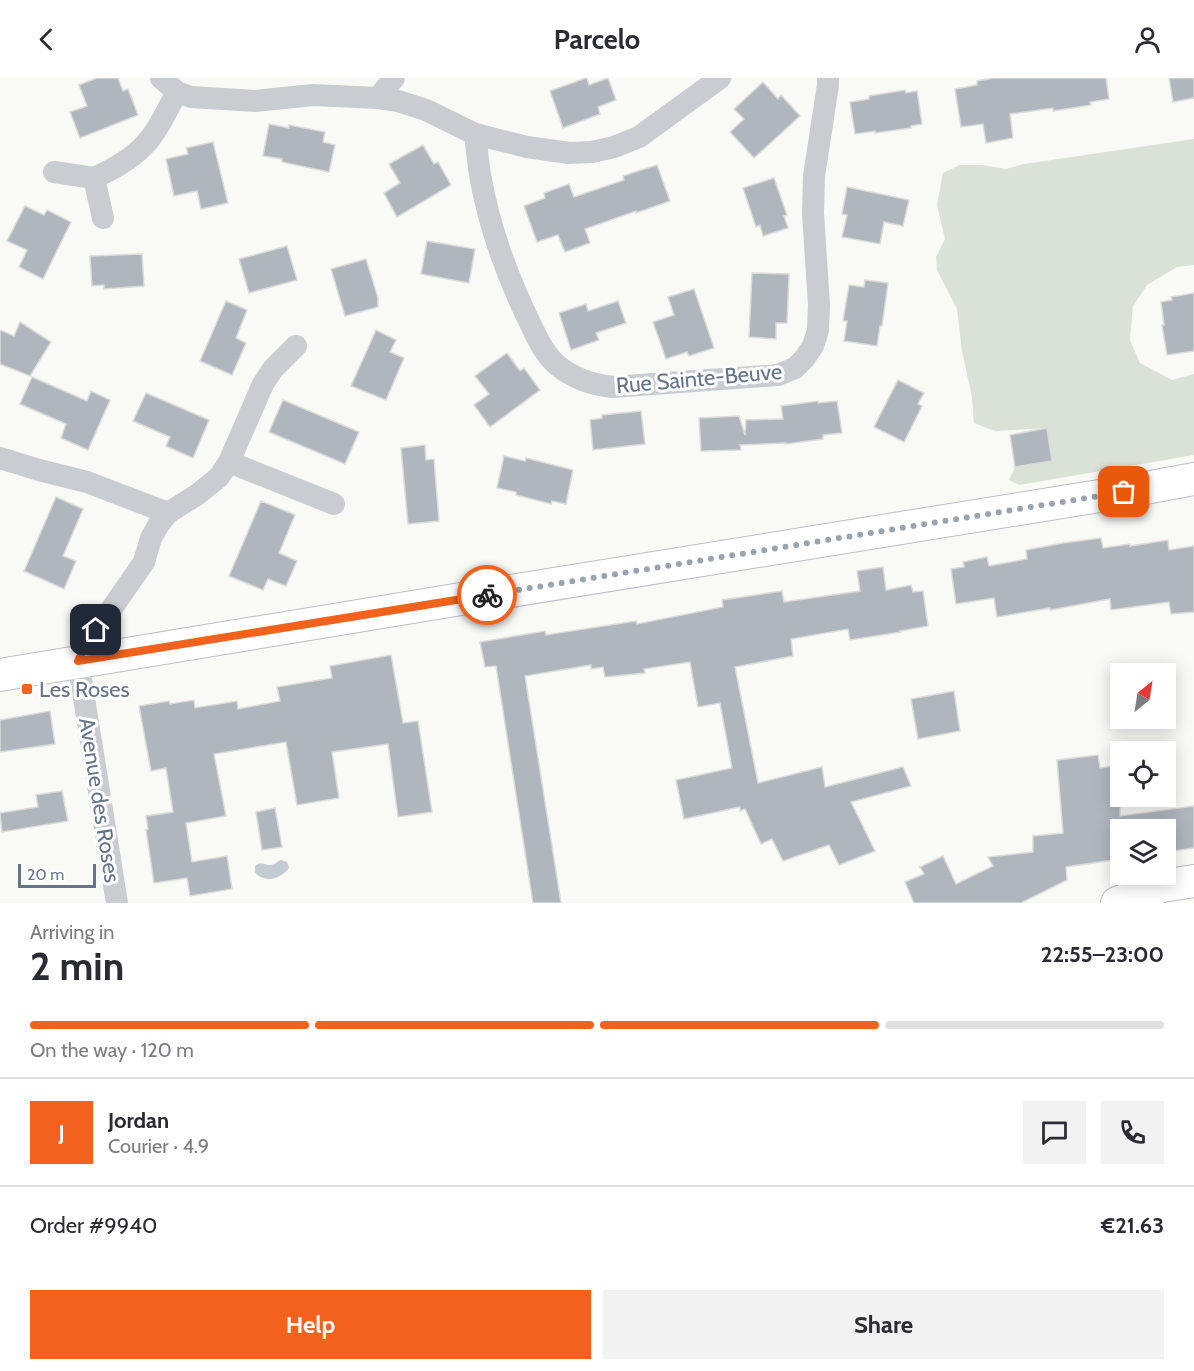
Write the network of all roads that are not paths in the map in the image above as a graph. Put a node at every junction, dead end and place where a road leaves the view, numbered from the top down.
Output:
1 (394, 78) edge
2 (720, 78) edge
3 (828, 78) edge
4 (169, 85) edge
5 (378, 98) junction
6 (475, 134) junction
7 (54, 172) dead end
8 (94, 178) junction
9 (103, 218) dead end
10 (296, 346) dead end
11 (0, 458) edge
12 (229, 462) junction
13 (1194, 479) edge
14 (334, 504) dead end
15 (168, 513) junction
16 (78, 661) junction
17 (0, 675) edge
18 (1194, 881) edge
19 (117, 903) edge
20 (1117, 903) edge

1 - 5 street
2 - 6 street
3 - 6 street, Rue Sainte-Beuve
4 - 5 street
4 - 8 street
5 - 6 street
7 - 8 street
8 - 9 street
10 - 12 street
11 - 15 street
12 - 14 street
12 - 15 street
13 - 16 street
15 - 16 street
16 - 17 street
16 - 19 street, Avenue des Roses
18 - 20 street

